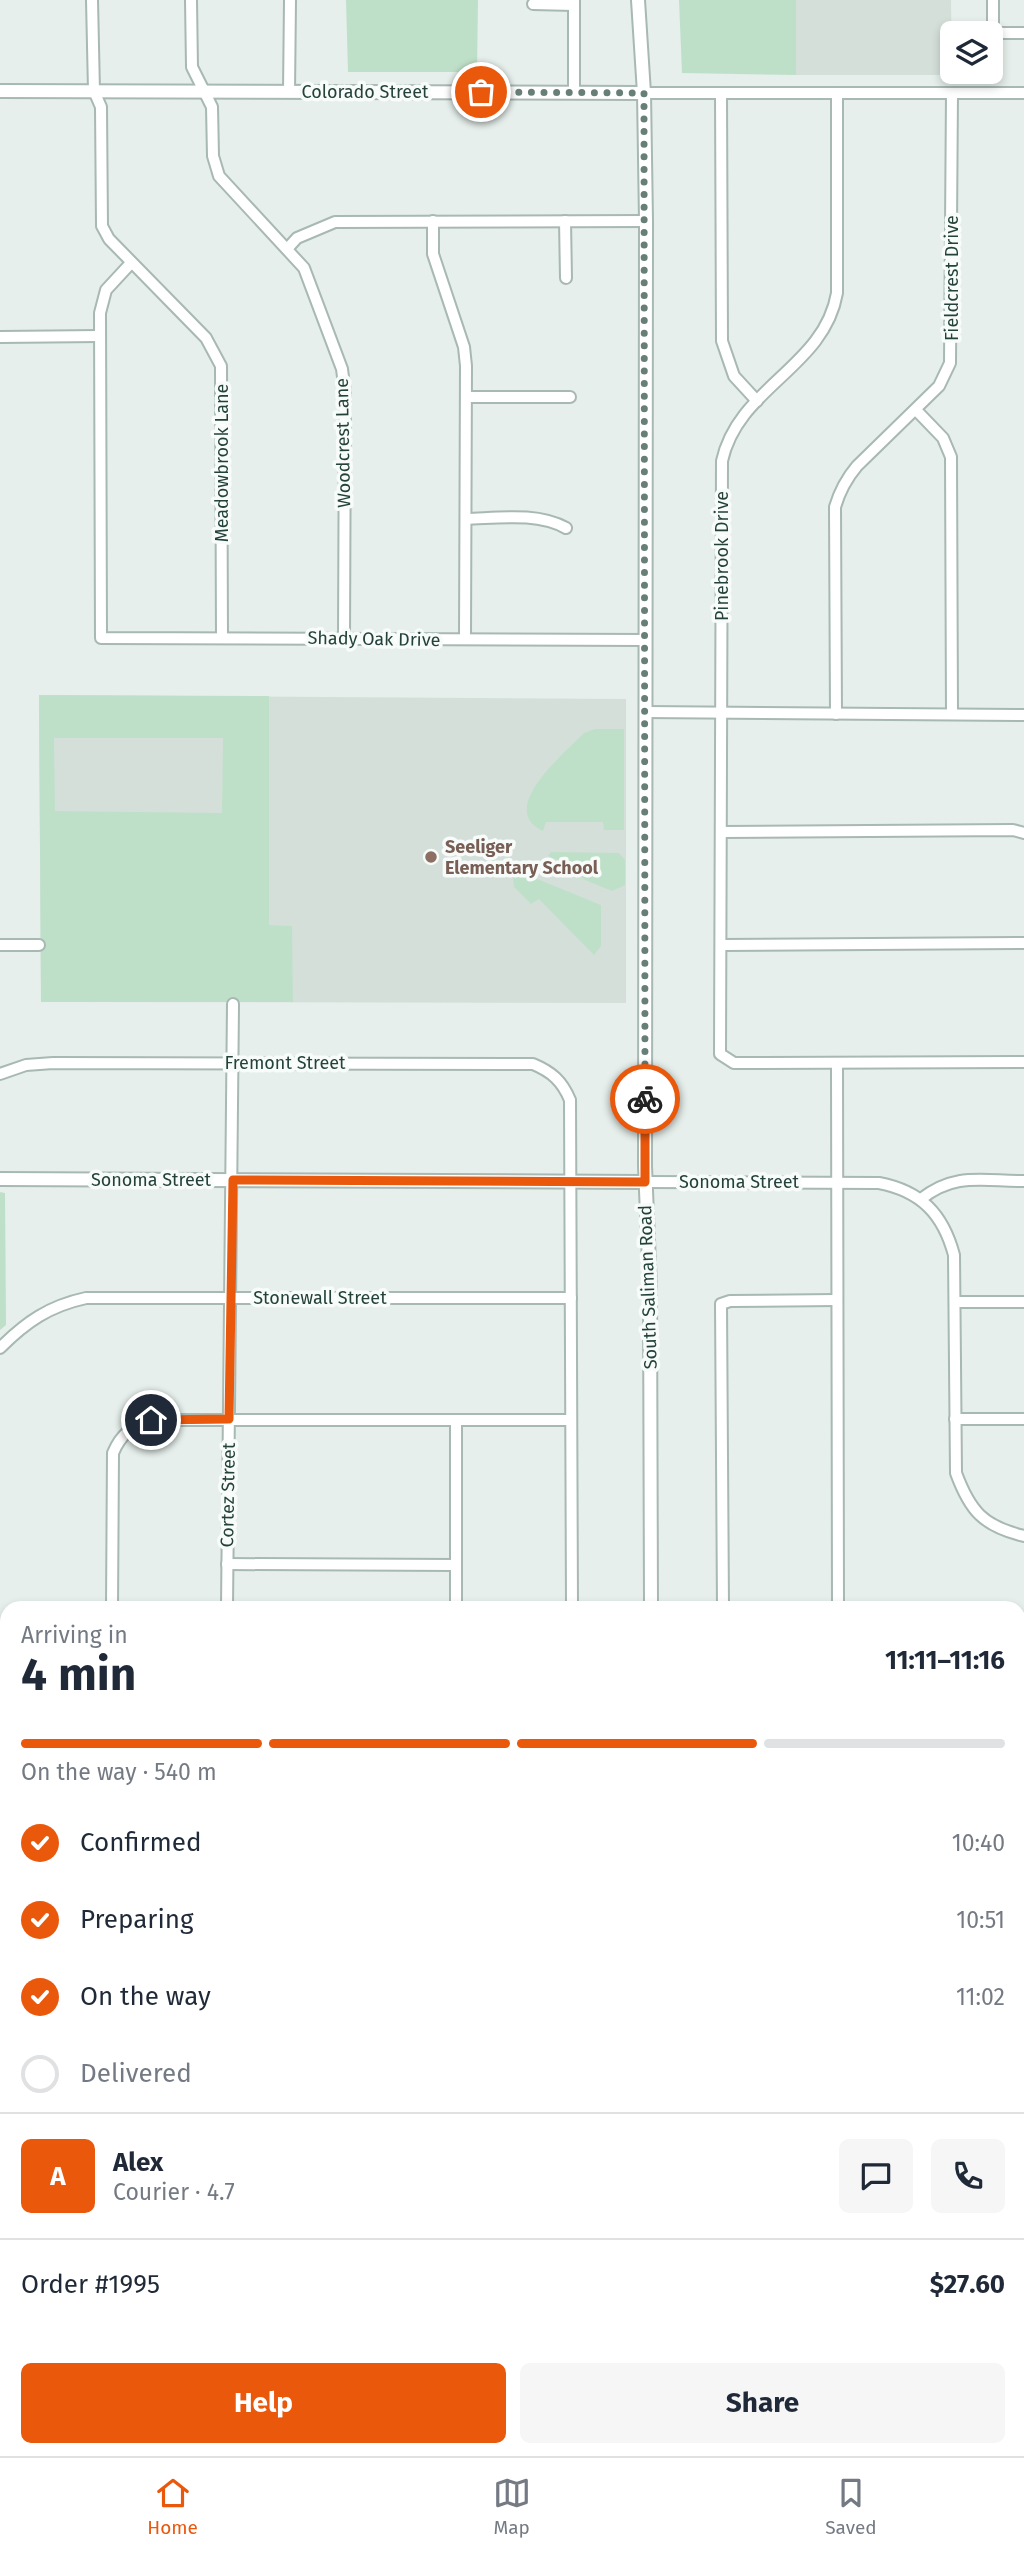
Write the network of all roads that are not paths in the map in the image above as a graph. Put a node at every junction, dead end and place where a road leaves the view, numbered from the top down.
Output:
1 (93, 0) edge
2 (191, 0) edge
3 (290, 0) edge
4 (638, 0) edge
5 (993, 0) edge
6 (574, 2) edge
7 (533, 4) dead end
8 (993, 21) edge
9 (1003, 33) edge
10 (1024, 33) edge
11 (0, 91) edge
12 (94, 91) junction
13 (203, 91) junction
14 (289, 92) junction
15 (574, 92) junction
16 (644, 93) junction
17 (721, 93) junction
18 (837, 93) junction
19 (952, 93) junction
20 (1024, 93) edge
21 (433, 221) junction
22 (565, 221) junction
23 (646, 221) junction
24 (287, 248) junction
25 (131, 263) junction
26 (566, 278) dead end
27 (100, 336) junction
28 (0, 337) edge
29 (466, 397) junction
30 (570, 397) dead end
31 (757, 401) junction
32 (916, 410) junction
33 (466, 519) junction
34 (566, 528) dead end
35 (222, 638) junction
36 (344, 639) junction
37 (466, 639) junction
38 (646, 640) junction
39 (645, 712) junction
40 (722, 713) junction
41 (952, 713) junction
42 (836, 714) junction
43 (1024, 715) edge
44 (722, 832) junction
45 (1024, 833) edge
46 (1024, 943) edge
47 (0, 944) edge
48 (39, 945) dead end
49 (722, 945) junction
50 (233, 1004) dead end
51 (1024, 1062) edge
52 (233, 1063) junction
53 (837, 1063) junction
54 (0, 1074) edge
55 (0, 1179) edge
56 (233, 1180) junction
57 (1024, 1181) edge
58 (571, 1182) junction
59 (645, 1182) junction
60 (837, 1182) junction
61 (921, 1199) junction
62 (232, 1298) junction
63 (571, 1298) junction
64 (837, 1300) junction
65 (955, 1302) junction
66 (1024, 1302) edge
67 (0, 1348) edge
68 (229, 1419) junction
69 (955, 1419) junction
70 (1024, 1419) edge
71 (456, 1420) junction
72 (571, 1420) junction
73 (1024, 1536) edge
74 (227, 1564) junction
75 (456, 1565) junction
76 (112, 1601) edge
77 (227, 1601) edge
78 (456, 1601) edge
79 (572, 1601) edge
80 (651, 1601) edge
81 (723, 1601) edge
82 (838, 1601) edge

1 - 12 street, Meadowbrook Lane
2 - 13 street, Woodcrest Lane
3 - 14 street
4 - 16 street, South Saliman Road
5 - 8 street
6 - 7 street
6 - 15 street
9 - 10 street
11 - 12 street, Colorado Street
12 - 13 street, Colorado Street
12 - 25 street, Meadowbrook Lane
13 - 14 street, Colorado Street
13 - 24 street, Woodcrest Lane
14 - 15 street, Colorado Street
15 - 16 street, Colorado Street
16 - 17 street, Colorado Street
16 - 23 street, South Saliman Road
17 - 18 street, Colorado Street
17 - 31 street
18 - 19 street, Colorado Street
18 - 31 street, Pinebrook Drive
19 - 20 street, Colorado Street
19 - 32 street, Fieldcrest Drive
21 - 22 street
21 - 24 street
21 - 29 street
22 - 23 street
22 - 26 street
23 - 38 street, South Saliman Road
24 - 36 street, Woodcrest Lane
25 - 27 street
25 - 35 street, Meadowbrook Lane
27 - 28 street
27 - 35 street, Shady Oak Drive
29 - 30 street
29 - 33 street
31 - 40 street, Pinebrook Drive
32 - 41 street
32 - 42 street, Fieldcrest Drive
33 - 34 street
33 - 37 street
35 - 36 street, Shady Oak Drive
36 - 37 street, Shady Oak Drive
37 - 38 street, Shady Oak Drive
38 - 39 street, South Saliman Road
39 - 40 street
39 - 59 street, South Saliman Road
40 - 42 street
40 - 44 street, Pinebrook Drive
41 - 42 street
41 - 43 street
44 - 45 street
44 - 49 street, Pinebrook Drive
46 - 49 street
47 - 48 street
49 - 53 street, Pinebrook Drive
50 - 52 street, Cortez Street
51 - 53 street
52 - 54 street, Fremont Street
52 - 56 street, Cortez Street
52 - 58 street, Fremont Street
53 - 60 street
55 - 56 street, Sonoma Street
56 - 58 street, Sonoma Street
56 - 62 street, Cortez Street
57 - 61 street
58 - 59 street, Sonoma Street
58 - 63 street
59 - 60 street, Sonoma Street
59 - 80 street, South Saliman Road
60 - 61 street, Sonoma Street
60 - 64 street
61 - 65 street, Sonoma Street
62 - 63 street, Stonewall Street
62 - 67 street, Stonewall Street
62 - 68 street, Cortez Street
63 - 72 street
64 - 81 street
64 - 82 street
65 - 66 street
65 - 69 street, Sonoma Street
68 - 71 street
68 - 74 street, Cortez Street
68 - 76 street
69 - 70 street
69 - 73 street, Sonoma Street
71 - 72 street
71 - 75 street
72 - 79 street
74 - 75 street
74 - 77 street, Cortez Street
75 - 78 street

